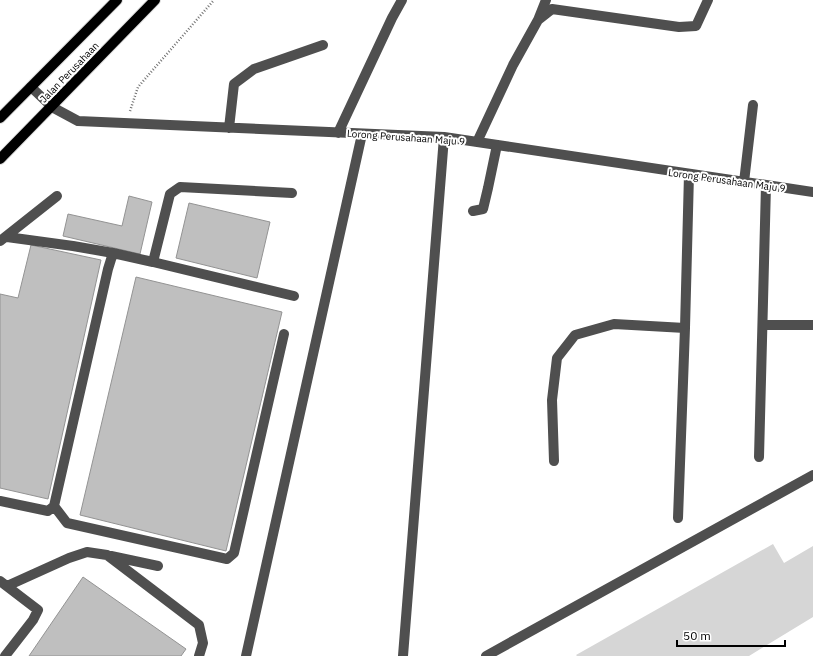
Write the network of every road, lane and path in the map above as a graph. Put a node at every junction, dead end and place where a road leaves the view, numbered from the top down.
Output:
1 (117, 0) edge
2 (156, 0) edge
3 (214, 0) edge
4 (402, 0) edge
5 (546, 0) edge
6 (708, 0) edge
7 (538, 20) junction
8 (323, 46) dead end
9 (32, 87) junction
10 (753, 105) dead end
11 (52, 107) junction
12 (0, 118) edge
13 (126, 123) junction
14 (229, 128) junction
15 (338, 133) junction
16 (362, 134) junction
17 (444, 137) junction
18 (477, 142) junction
19 (497, 145) junction
20 (0, 159) edge
21 (689, 174) junction
22 (744, 182) junction
23 (766, 185) junction
24 (292, 192) dead end
25 (813, 192) edge
26 (57, 196) dead end
27 (473, 211) dead end
28 (3, 239) edge
29 (113, 253) junction
30 (153, 262) junction
31 (294, 296) dead end
32 (763, 325) junction
33 (813, 326) edge
34 (685, 328) junction
35 (284, 334) dead end
36 (759, 457) dead end
37 (554, 461) dead end
38 (813, 474) edge
39 (0, 501) edge
40 (54, 506) junction
41 (678, 518) dead end
42 (107, 555) junction
43 (158, 566) dead end
44 (2, 583) edge
45 (4, 656) edge
46 (199, 656) edge
47 (246, 656) edge
48 (403, 656) edge
49 (486, 656) edge

1 - 9 main road, Jalan Perusahaan
2 - 11 main road, Jalan Perusahaan
3 - 13 path
4 - 15 street
5 - 7 street
6 - 7 street
7 - 18 street
8 - 14 street
9 - 11 street, Lorong Perusahaan Maju 9
9 - 12 main road, Jalan Perusahaan
10 - 22 street
11 - 13 street, Lorong Perusahaan Maju 9
11 - 20 main road, Jalan Perusahaan
13 - 14 street, Lorong Perusahaan Maju 9
14 - 15 street, Lorong Perusahaan Maju 9
15 - 16 street, Lorong Perusahaan Maju 9
16 - 17 street, Lorong Perusahaan Maju 9
16 - 47 street
17 - 18 street, Lorong Perusahaan Maju 9
17 - 48 street
18 - 19 street, Lorong Perusahaan Maju 9
19 - 21 street, Lorong Perusahaan Maju 9
19 - 27 street
21 - 22 street, Lorong Perusahaan Maju 9
21 - 34 street
22 - 23 street, Lorong Perusahaan Maju 9
23 - 25 street, Lorong Perusahaan Maju 9
23 - 32 street
24 - 30 street
26 - 28 street
28 - 29 street
29 - 30 street
29 - 40 street
30 - 31 street
32 - 33 street
32 - 36 street
34 - 37 street
34 - 41 street
35 - 40 street
38 - 49 street
39 - 40 street
42 - 43 street
42 - 44 street
42 - 46 street
44 - 45 street

